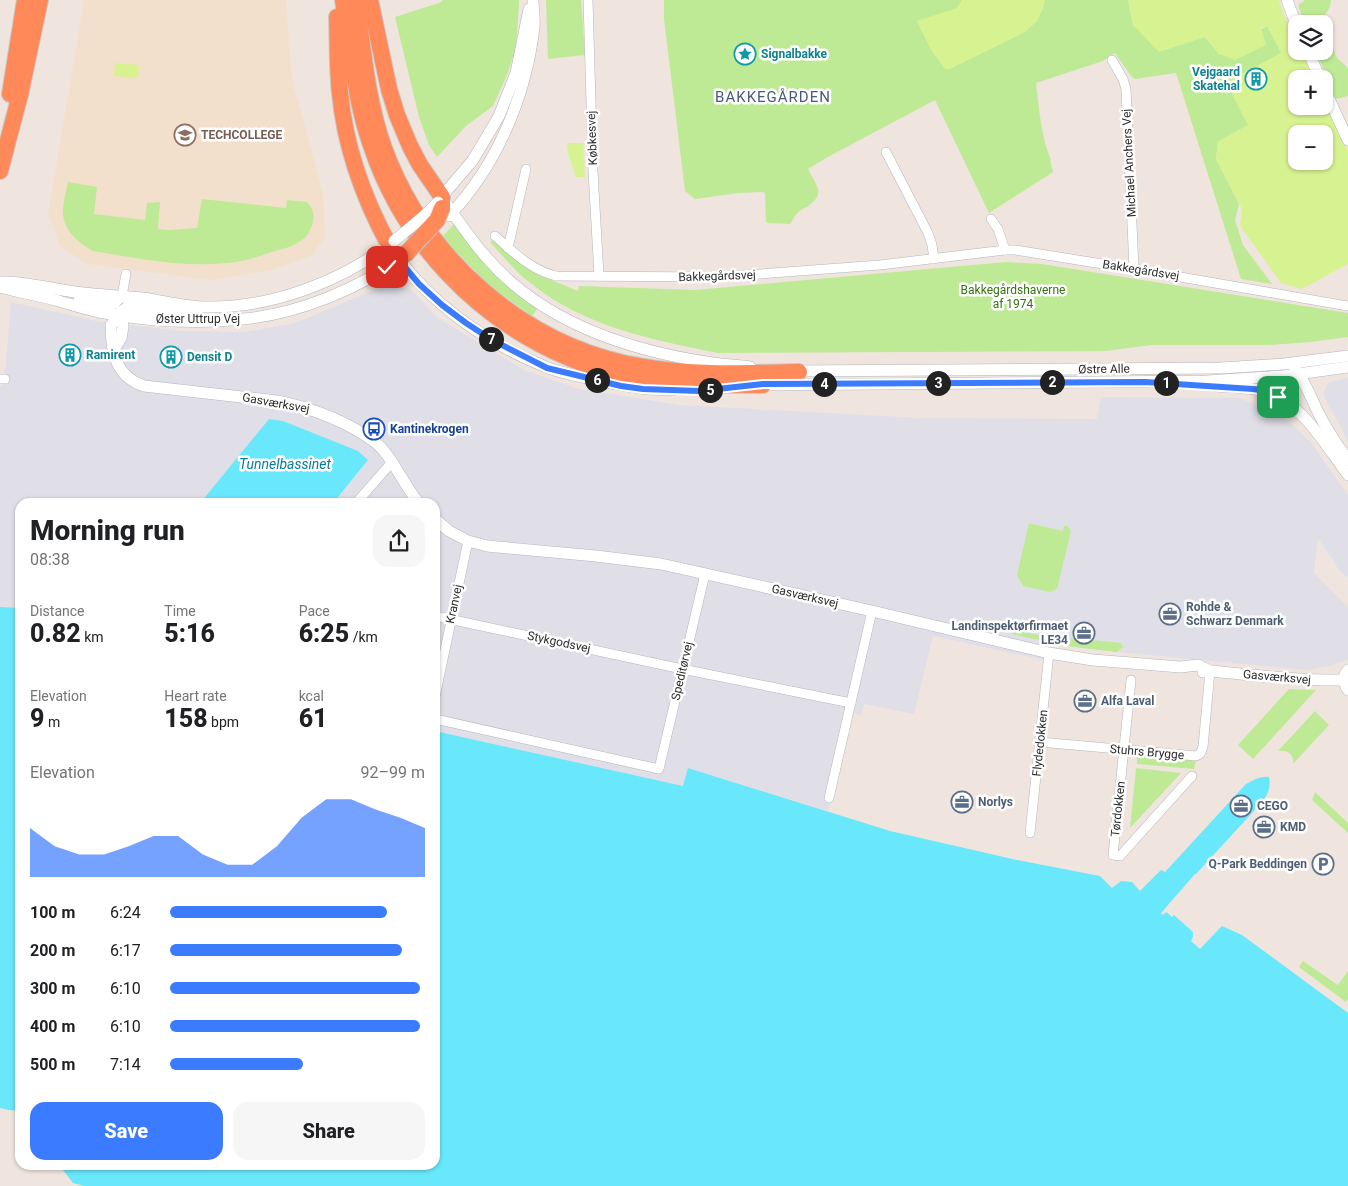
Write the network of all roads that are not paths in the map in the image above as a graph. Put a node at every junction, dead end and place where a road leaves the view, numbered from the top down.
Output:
1 (25, 0) edge
2 (40, 0) edge
3 (336, 0) edge
4 (343, 0) edge
5 (356, 0) edge
6 (370, 0) edge
7 (532, 0) edge
8 (588, 0) edge
9 (1287, 0) edge
10 (1293, 15) edge
11 (1112, 60) dead end
12 (1333, 108) edge
13 (1348, 140) edge
14 (886, 152) dead end
15 (526, 169) dead end
16 (0, 172) edge
17 (443, 207) junction
18 (991, 219) dead end
19 (495, 236) dead end
20 (392, 243) junction
21 (508, 248) junction
22 (1005, 250) junction
23 (403, 257) junction
24 (934, 260) junction
25 (1134, 269) junction
26 (126, 274) dead end
27 (600, 276) junction
28 (0, 282) edge
29 (14, 286) junction
30 (0, 287) edge
31 (122, 296) junction
32 (57, 300) junction
33 (1348, 306) edge
34 (196, 307) junction
35 (120, 315) junction
36 (1348, 356) edge
37 (1284, 364) junction
38 (1348, 367) edge
39 (799, 372) junction
40 (1299, 374) junction
41 (1145, 382) junction
42 (763, 384) junction
43 (1348, 460) edge
44 (392, 462) junction
45 (1348, 475) edge
46 (360, 498) edge
47 (415, 498) edge
48 (440, 523) edge
49 (468, 541) junction
50 (705, 574) junction
51 (872, 611) junction
52 (440, 617) edge
53 (451, 620) junction
54 (1049, 653) junction
55 (682, 669) junction
56 (1210, 670) junction
57 (440, 673) edge
58 (1131, 680) dead end
59 (1347, 680) edge
60 (852, 703) junction
61 (440, 720) edge
62 (1040, 742) junction
63 (1124, 749) junction
64 (1192, 776) dead end
65 (829, 798) dead end
66 (1030, 833) dead end

1 - 16 highway
2 - 16 highway
3 - 20 highway
4 - 42 highway
5 - 39 highway
6 - 17 highway
7 - 17 street, Øster Uttrup Vej
7 - 17 street, Øster Uttrup Vej
8 - 27 street, Købkesvej
9 - 10 street
11 - 25 street, Michael Anchers Vej
12 - 13 street
14 - 24 street
15 - 21 street
17 - 20 street, Øster Uttrup Vej, bridge
17 - 23 highway, bridge
17 - 39 street, Østre Alle
18 - 22 street
19 - 21 street, Bakkegårdsvej
20 - 23 street, Østre Alle
20 - 34 street, Øster Uttrup Vej
21 - 27 street, Bakkegårdsvej
22 - 24 street, Bakkegårdsvej
22 - 25 street, Bakkegårdsvej
23 - 35 street, Øster Uttrup Vej
23 - 42 street, Østre Alle
24 - 27 street, Bakkegårdsvej
25 - 33 street, Bakkegårdsvej
26 - 31 street
28 - 29 street
29 - 30 street
29 - 31 street, Øster Uttrup Vej
29 - 32 street, Øster Uttrup Vej
31 - 32 street
31 - 34 street, Øster Uttrup Vej
31 - 35 street
32 - 35 street, Øster Uttrup Vej
34 - 35 street
35 - 44 street, Gasværksvej
36 - 37 street, Østre Alle
37 - 39 street, Østre Alle
37 - 40 street
38 - 40 street, Østre Alle
40 - 41 street, Østre Alle
40 - 43 street
41 - 42 street, Østre Alle
41 - 45 street
44 - 46 street
44 - 47 street, Gasværksvej
48 - 49 street, Gasværksvej
49 - 50 street, Gasværksvej
49 - 53 street, Kranvej
50 - 51 street, Gasværksvej
50 - 55 street, Speditørvej
51 - 54 street, Gasværksvej
51 - 60 street
52 - 53 street, Stykgodsvej
53 - 55 street, Stykgodsvej
53 - 57 street, Kranvej
54 - 56 street, Gasværksvej
54 - 62 street, Flydedokken
55 - 60 street
55 - 61 street, Speditørvej
56 - 59 street, Gasværksvej
56 - 63 street, Stuhrs Brygge
58 - 63 street, Tørdokken
60 - 65 street
62 - 63 street, Stuhrs Brygge
62 - 66 street, Flydedokken
63 - 64 street, Tørdokken

